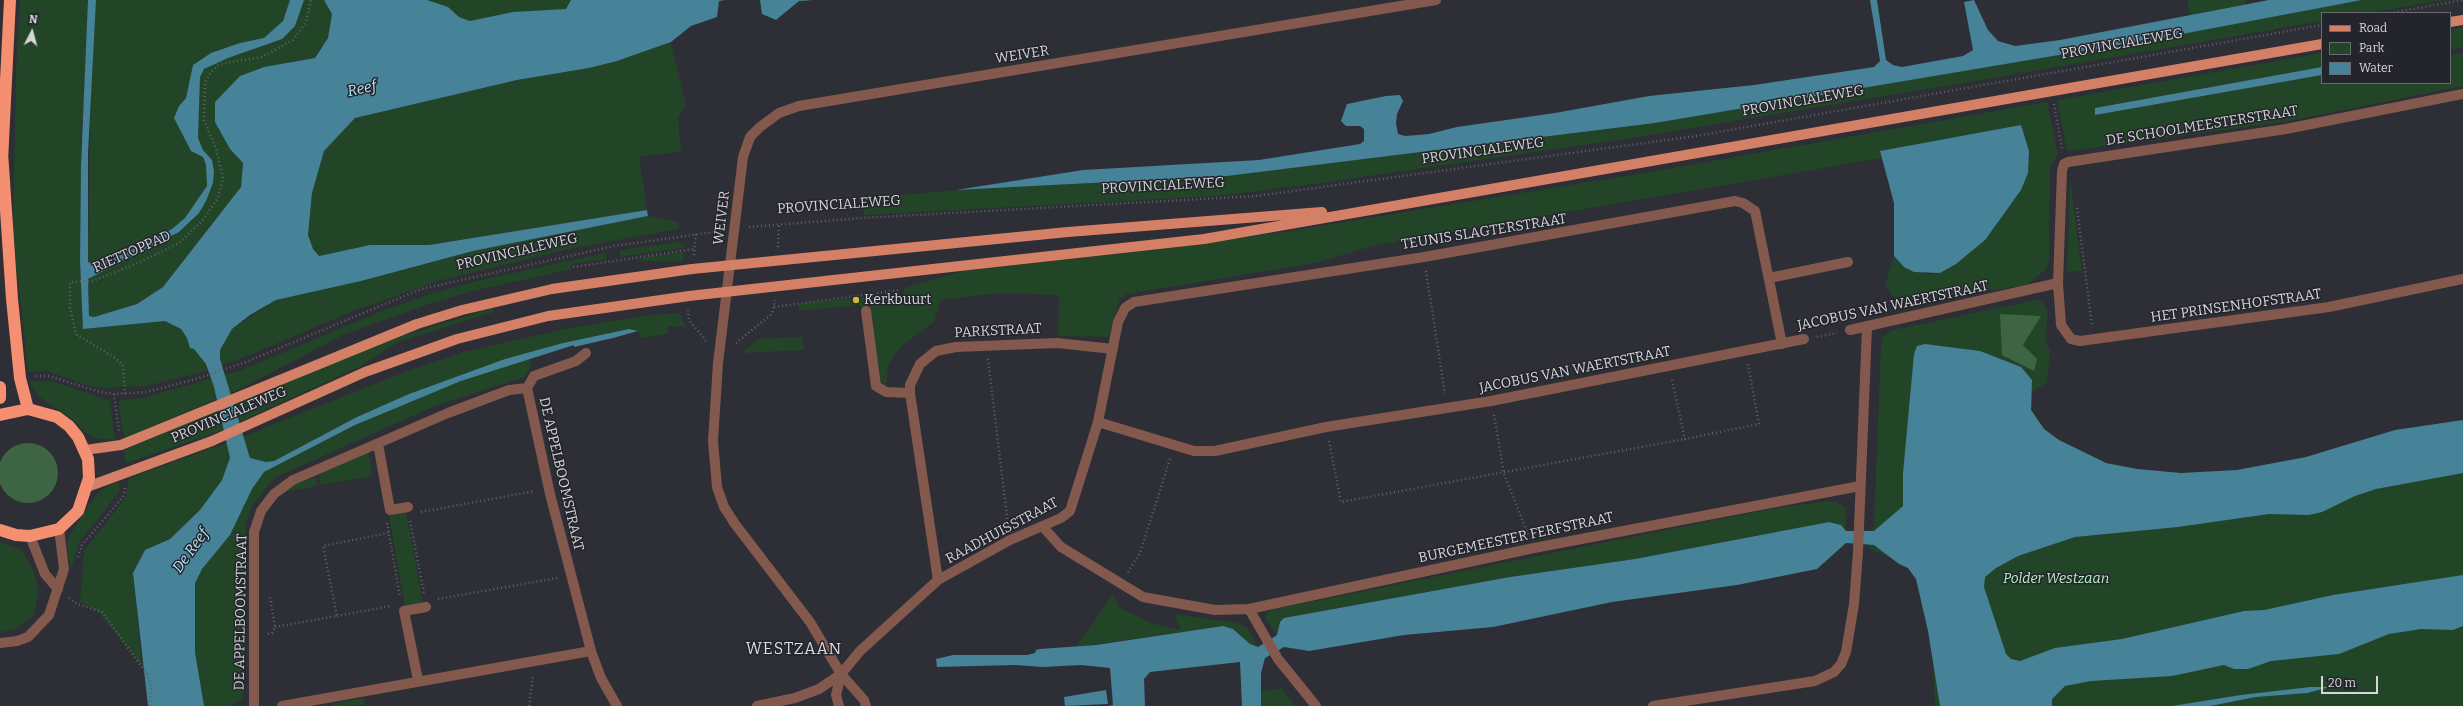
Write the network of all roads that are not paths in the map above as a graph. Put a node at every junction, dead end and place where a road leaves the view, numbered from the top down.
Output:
1 (10, 0) edge
2 (1436, 0) edge
3 (2463, 20) edge
4 (2451, 22) edge
5 (2321, 44) edge
6 (2463, 94) edge
7 (2, 152) junction
8 (0, 181) edge
9 (1374, 208) junction
10 (1848, 262) dead end
11 (731, 265) junction
12 (1769, 278) junction
13 (2463, 279) edge
14 (2058, 283) junction
15 (727, 292) junction
16 (866, 311) dead end
17 (1867, 327) junction
18 (1850, 330) road end
19 (1804, 339) road end
20 (1782, 344) junction
21 (1113, 349) junction
22 (586, 353) dead end
23 (0, 387) edge
24 (527, 388) junction
25 (910, 393) junction
26 (0, 398) edge
27 (28, 409) junction
28 (0, 415) edge
29 (1098, 422) junction
30 (378, 444) junction
31 (85, 450) junction
32 (1860, 486) junction
33 (87, 487) junction
34 (409, 511) road end
35 (1043, 527) junction
36 (58, 529) junction
37 (0, 530) edge
38 (30, 536) junction
39 (938, 580) junction
40 (58, 589) junction
41 (426, 604) road end
42 (1249, 609) junction
43 (0, 643) edge
44 (591, 651) junction
45 (841, 674) junction
46 (418, 680) junction
47 (254, 706) edge
48 (282, 706) edge
49 (617, 706) edge
50 (757, 706) edge
51 (839, 706) edge
52 (866, 706) edge
53 (1316, 706) edge
54 (1653, 706) edge

1 - 7 highway
2 - 11 street, WEIVER
3 - 4 main road
5 - 9 main road, PROVINCIALEWEG
6 - 14 street, DE SCHOOLMEESTERSTRAAT
7 - 8 highway
7 - 27 highway
9 - 11 main road, PROVINCIALEWEG
9 - 15 main road, PROVINCIALEWEG
10 - 12 street
11 - 15 street
11 - 31 main road, PROVINCIALEWEG
12 - 20 street, TEUNIS SLAGTERSTRAAT
12 - 21 street, TEUNIS SLAGTERSTRAAT
13 - 14 street, HET PRINSENHOFSTRAAT
14 - 17 street, JACOBUS VAN WAERTSTRAAT
15 - 33 main road, PROVINCIALEWEG
15 - 45 street
16 - 25 street
17 - 18 street, JACOBUS VAN WAERTSTRAAT
17 - 32 street
19 - 20 street, JACOBUS VAN WAERTSTRAAT
20 - 29 street, JACOBUS VAN WAERTSTRAAT
21 - 25 street, PARKSTRAAT
21 - 29 street, RAADHUISSTRAAT
22 - 24 street
23 - 26 highway
24 - 30 street, DE APPELBOOMSTRAAT
24 - 44 street, DE APPELBOOMSTRAAT
25 - 39 street, PARKSTRAAT
27 - 28 highway
27 - 31 highway
29 - 35 street, RAADHUISSTRAAT
30 - 34 street
30 - 47 street, DE APPELBOOMSTRAAT
31 - 33 highway
32 - 42 street, BURGEMEESTER FERFSTRAAT
32 - 54 street
33 - 36 highway
35 - 39 street, RAADHUISSTRAAT
35 - 42 street, BURGEMEESTER FERFSTRAAT
36 - 38 highway
36 - 40 street
37 - 38 highway
38 - 40 street
39 - 45 street, RAADHUISSTRAAT
40 - 43 street
41 - 46 street
42 - 53 street
44 - 46 street
44 - 49 street, DE APPELBOOMSTRAAT
45 - 50 street
45 - 51 street
45 - 52 street
46 - 48 street

